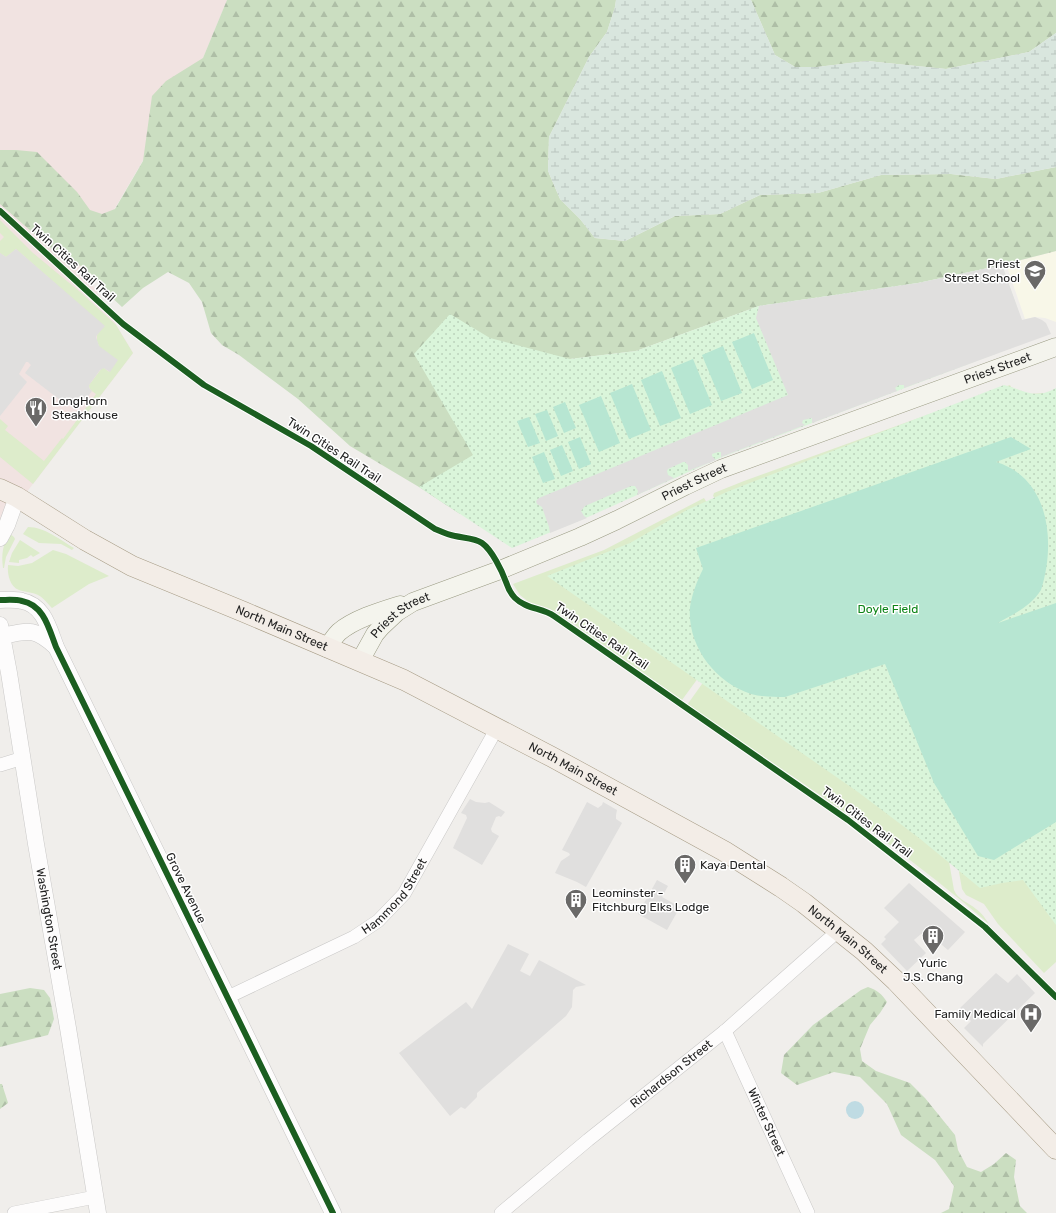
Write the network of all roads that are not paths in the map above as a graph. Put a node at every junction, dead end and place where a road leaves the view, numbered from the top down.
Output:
1 (1056, 347) edge
2 (0, 472) edge
3 (8, 493) edge
4 (0, 508) edge
5 (0, 538) edge
6 (0, 600) edge
7 (413, 602) junction
8 (1, 630) edge
9 (56, 647) junction
10 (328, 648) junction
11 (360, 661) junction
12 (497, 728) junction
13 (23, 758) junction
14 (0, 765) edge
15 (839, 930) junction
16 (228, 997) junction
17 (725, 1031) junction
18 (1056, 1149) edge
19 (95, 1197) junction
20 (806, 1212) edge
21 (14, 1213) edge
22 (98, 1213) edge
23 (333, 1213) edge
24 (501, 1213) edge

1 - 7 main road, Priest Street
2 - 3 main road, North Main Street
3 - 4 street
3 - 5 street
3 - 10 main road, North Main Street
6 - 9 street, Grove Avenue
7 - 10 main road
7 - 11 main road, Priest Street
8 - 9 street, Grove Avenue
8 - 13 street, Washington Street
9 - 16 street, Grove Avenue
10 - 11 main road, North Main Street
11 - 12 main road, North Main Street
12 - 15 main road, North Main Street
12 - 16 street, Hammond Street
13 - 14 street
13 - 19 street, Washington Street
15 - 17 street, Richardson Street
15 - 18 main road, North Main Street
16 - 23 street, Grove Avenue
17 - 20 street, Winter Street
17 - 24 street, Richardson Street
19 - 21 street
19 - 22 street, Washington Street

